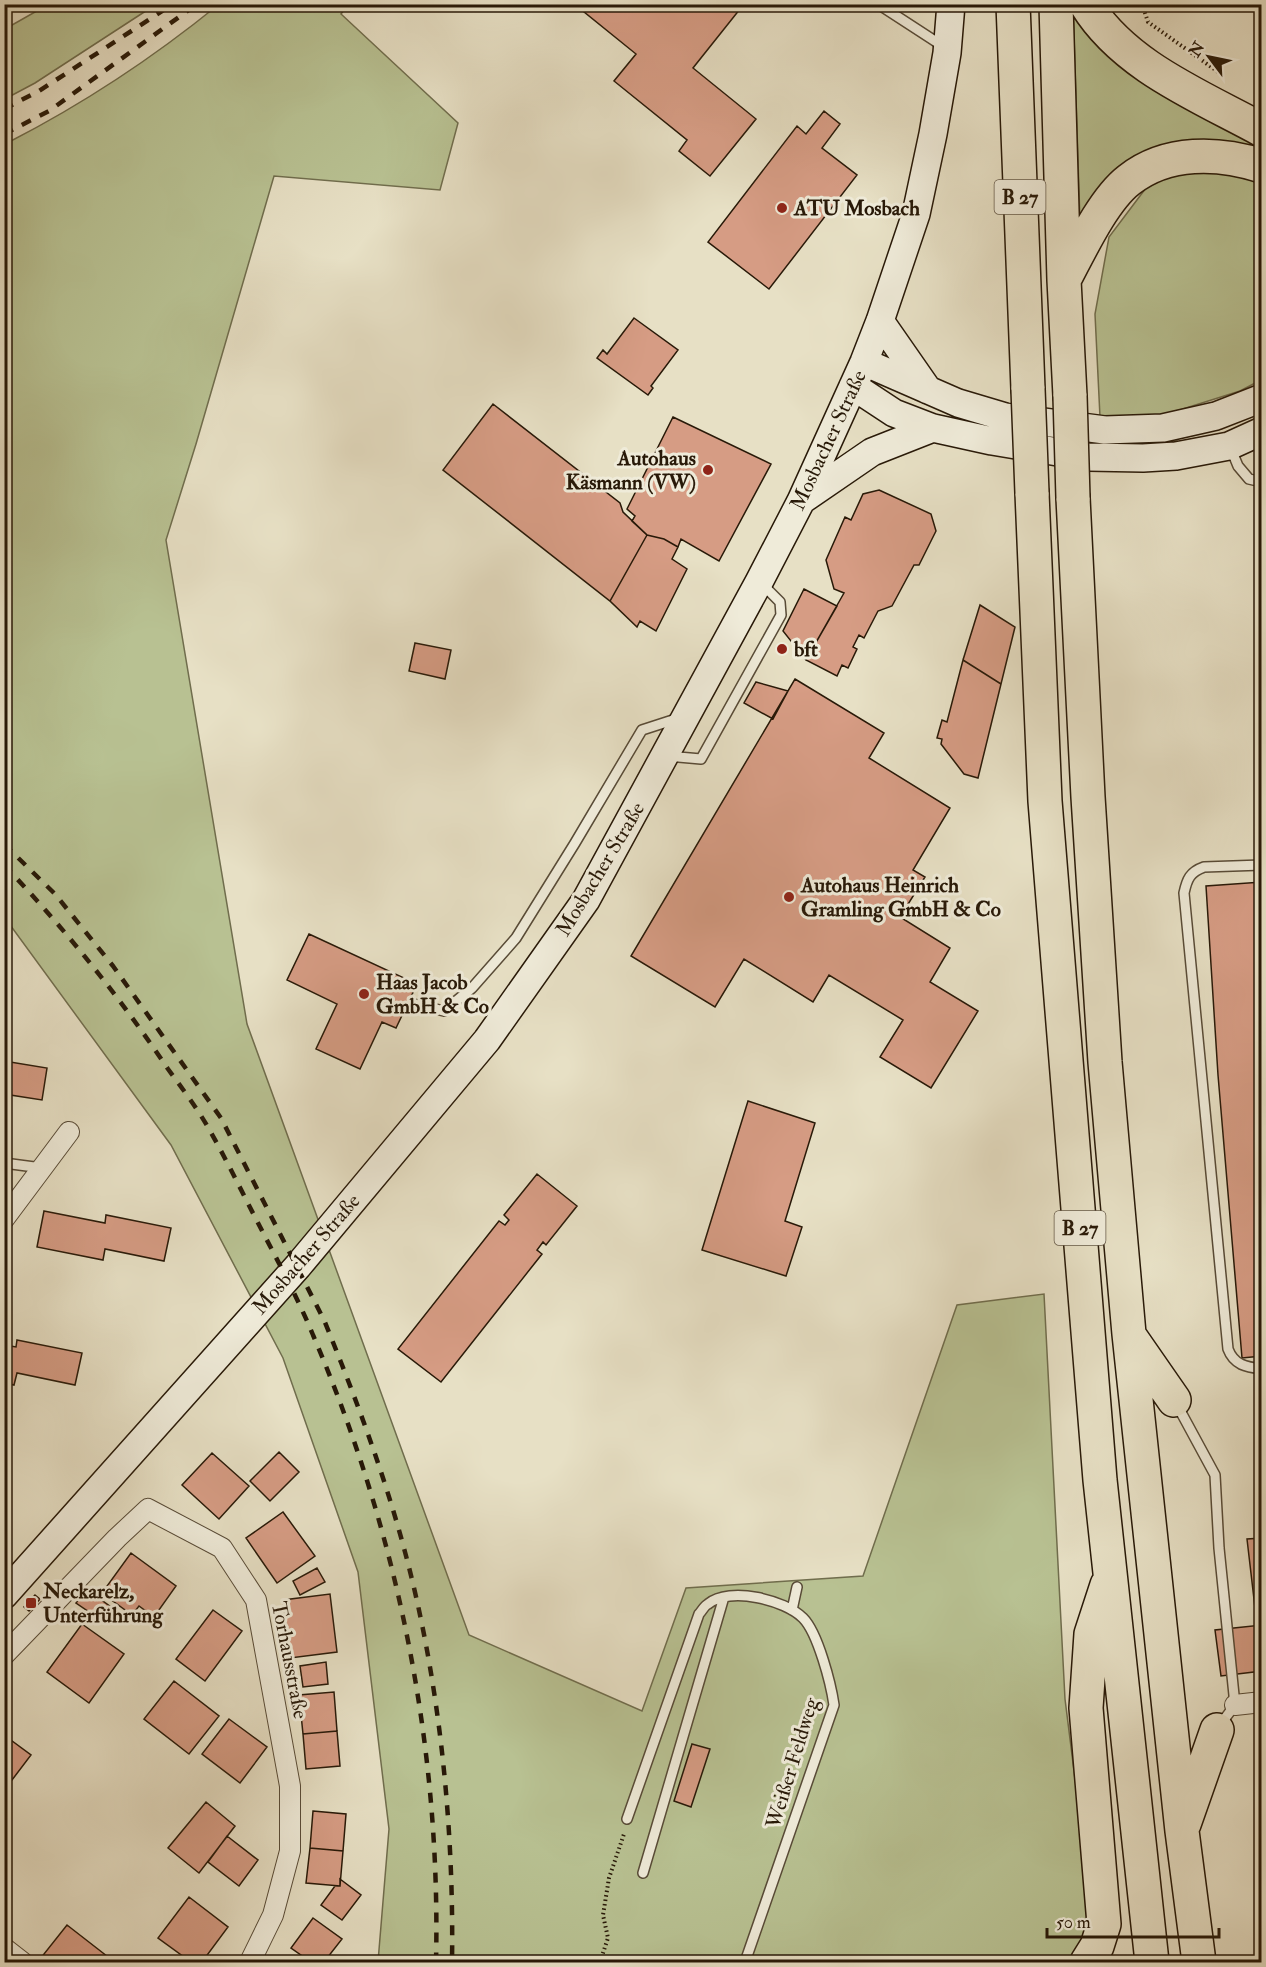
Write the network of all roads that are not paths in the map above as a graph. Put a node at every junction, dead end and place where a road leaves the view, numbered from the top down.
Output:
1 (878, 4) edge
2 (951, 4) edge
3 (1013, 4) edge
4 (1056, 4) edge
5 (1086, 4) edge
6 (948, 53) junction
7 (1262, 130) edge
8 (1262, 166) edge
9 (1064, 280) junction
10 (880, 321) junction
11 (859, 374) junction
12 (928, 391) junction
13 (1262, 398) edge
14 (933, 428) junction
15 (1262, 431) edge
16 (1229, 446) junction
17 (1261, 482) edge
18 (801, 501) junction
19 (759, 582) junction
20 (687, 715) junction
21 (665, 756) junction
22 (1262, 865) edge
23 (414, 1004) dead end
24 (69, 1132) dead end
25 (4, 1163) edge
26 (42, 1168) junction
27 (4, 1219) edge
28 (1128, 1334) junction
29 (1262, 1369) edge
30 (1174, 1400) joint
31 (1110, 1575) junction
32 (797, 1587) dead end
33 (4, 1595) edge
34 (724, 1597) junction
35 (792, 1610) junction
36 (4, 1655) edge
37 (1262, 1702) edge
38 (1226, 1717) junction
39 (1262, 1775) edge
40 (1262, 1809) edge
41 (627, 1819) road end
42 (1182, 1831) junction
43 (643, 1873) dead end
44 (4, 1948) edge
45 (22, 1962) edge
46 (250, 1962) edge
47 (745, 1962) edge
48 (1087, 1962) edge
49 (1152, 1962) edge
50 (1199, 1962) edge

1 - 6 lane
2 - 6 street, Mosbacher Straße
3 - 31 highway, B 27, bridge
4 - 9 highway, B 27
5 - 7 highway
6 - 10 street, Mosbacher Straße
8 - 9 highway
9 - 28 highway, B 27, bridge
10 - 11 street, Mosbacher Straße
10 - 12 street
11 - 12 street
11 - 14 street
11 - 18 street, Mosbacher Straße
12 - 13 street
14 - 16 street
14 - 18 street
15 - 16 street
16 - 17 lane
18 - 19 street, Mosbacher Straße
19 - 20 street, Mosbacher Straße
19 - 21 lane
20 - 21 street, Mosbacher Straße
20 - 23 lane
21 - 33 street, Mosbacher Straße
22 - 29 lane
24 - 26 street
25 - 26 lane
26 - 27 street
28 - 30 highway
28 - 42 highway, B 27
30 - 38 lane
31 - 48 highway
31 - 49 highway, B 27
32 - 35 lane
34 - 35 lane
34 - 41 lane
34 - 43 lane
35 - 47 lane, Weißer Feldweg
36 - 46 street, Torhausstraße
37 - 38 street
38 - 42 highway
39 - 40 lane
42 - 50 highway, B 27
44 - 45 street

